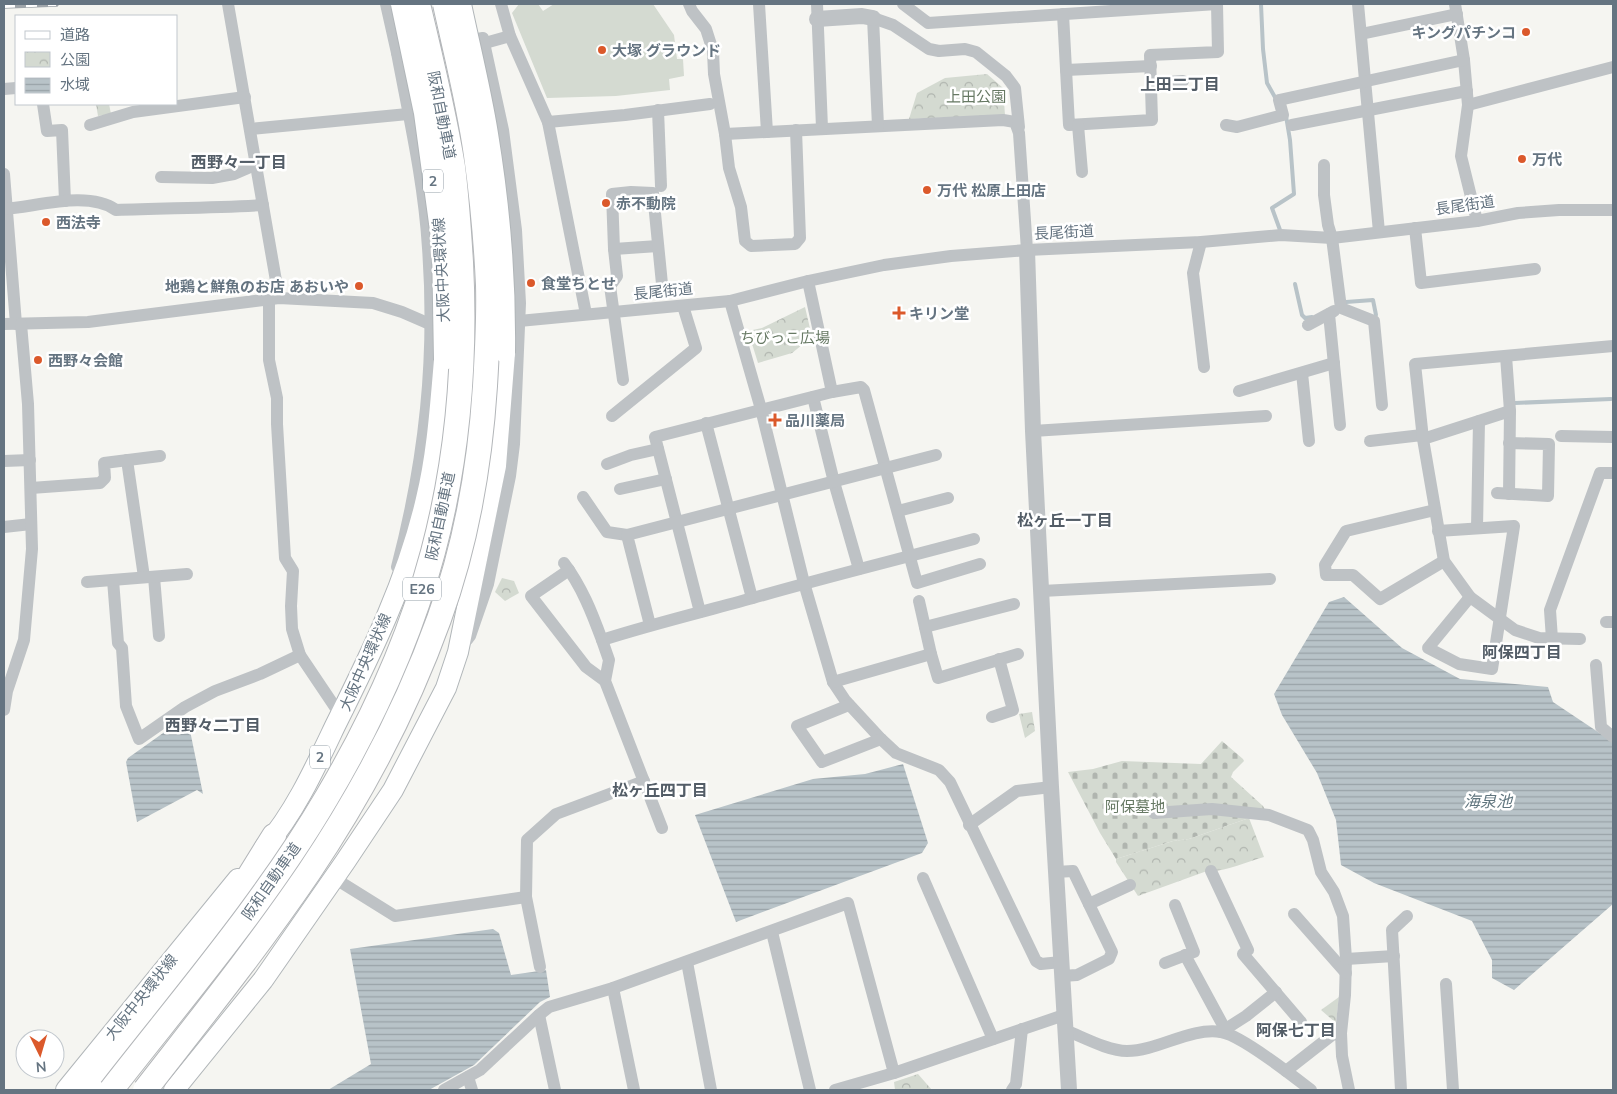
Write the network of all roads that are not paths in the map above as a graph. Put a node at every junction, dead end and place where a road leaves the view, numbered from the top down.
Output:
1 (228, 4) edge
2 (386, 4) edge
3 (401, 4) edge
4 (418, 4) edge
5 (445, 4) edge
6 (461, 4) edge
7 (501, 4) edge
8 (689, 4) edge
9 (759, 4) edge
10 (903, 4) edge
11 (1216, 4) edge
12 (1358, 4) edge
13 (1456, 9) edge
14 (817, 11) edge
15 (1063, 14) junction
16 (872, 18) junction
17 (1361, 34) junction
18 (510, 36) junction
19 (485, 43) junction
20 (397, 52) junction
21 (1464, 60) junction
22 (1151, 66) junction
23 (1613, 67) edge
24 (1066, 70) junction
25 (1366, 80) junction
26 (1183, 81) dead end
27 (1151, 83) junction
28 (1467, 91) junction
29 (245, 97) junction
30 (710, 104) dead end
31 (43, 105) edge
32 (1468, 105) junction
33 (658, 110) junction
34 (1368, 110) junction
35 (408, 114) junction
36 (548, 122) junction
37 (90, 125) dead end
38 (1078, 125) junction
39 (1226, 125) dead end
40 (878, 126) junction
41 (1292, 126) dead end
42 (1018, 127) junction
43 (822, 128) junction
44 (250, 129) junction
45 (796, 130) junction
46 (766, 132) junction
47 (725, 134) junction
48 (257, 164) junction
49 (1324, 164) dead end
50 (1082, 172) dead end
51 (4, 174) edge
52 (161, 177) dead end
53 (661, 186) dead end
54 (65, 201) junction
55 (263, 205) junction
56 (5, 209) edge
57 (1613, 210) edge
58 (1477, 221) junction
59 (1416, 228) junction
60 (1379, 232) junction
61 (1332, 238) junction
62 (1201, 242) junction
63 (658, 246) junction
64 (614, 249) junction
65 (1027, 250) junction
66 (1535, 269) dead end
67 (808, 281) junction
68 (662, 284) dead end
69 (274, 298) junction
70 (730, 301) junction
71 (683, 306) junction
72 (1341, 308) junction
73 (614, 312) junction
74 (586, 314) junction
75 (1329, 314) junction
76 (519, 321) junction
77 (13, 324) edge
78 (432, 325) junction
79 (1308, 325) dead end
80 (1613, 346) edge
81 (1613, 350) edge
82 (1506, 356) junction
83 (1334, 363) junction
84 (1204, 367) dead end
85 (1302, 373) junction
86 (623, 380) dead end
87 (1239, 391) dead end
88 (832, 392) junction
89 (813, 397) junction
90 (1382, 405) dead end
91 (761, 409) junction
92 (1510, 411) junction
93 (612, 416) dead end
94 (1266, 416) dead end
95 (1479, 421) junction
96 (706, 424) junction
97 (1340, 425) dead end
98 (1033, 431) junction
99 (1561, 436) dead end
100 (1422, 437) junction
101 (1613, 437) edge
102 (1370, 441) dead end
103 (1309, 442) dead end
104 (1510, 444) junction
105 (658, 449) junction
106 (160, 456) dead end
107 (936, 456) dead end
108 (30, 460) junction
109 (127, 460) junction
110 (4, 461) edge
111 (606, 464) dead end
112 (886, 469) junction
113 (1613, 472) edge
114 (666, 479) junction
115 (834, 482) junction
116 (31, 488) junction
117 (620, 489) dead end
118 (782, 496) junction
119 (583, 497) dead end
120 (948, 498) dead end
121 (730, 509) junction
122 (1435, 510) junction
123 (898, 511) junction
124 (32, 524) junction
125 (677, 524) junction
126 (4, 526) edge
127 (1477, 528) junction
128 (1438, 531) junction
129 (627, 536) junction
130 (974, 539) dead end
131 (910, 556) junction
132 (1444, 561) junction
133 (980, 564) dead end
134 (859, 569) junction
135 (187, 574) dead end
136 (149, 577) junction
137 (1270, 579) dead end
138 (113, 580) junction
139 (87, 582) dead end
140 (804, 583) junction
141 (1042, 591) junction
142 (1470, 597) junction
143 (752, 598) junction
144 (919, 601) dead end
145 (1014, 604) dead end
146 (700, 612) junction
147 (1500, 619) junction
148 (650, 625) junction
149 (925, 627) junction
150 (380, 630) junction
151 (159, 636) dead end
152 (1552, 639) junction
153 (1580, 639) dead end
154 (602, 640) junction
155 (458, 652) junction
156 (931, 654) junction
157 (1018, 654) dead end
158 (300, 655) junction
159 (999, 659) junction
160 (1596, 665) dead end
161 (605, 681) junction
162 (833, 682) junction
163 (849, 705) junction
164 (4, 710) edge
165 (341, 716) junction
166 (992, 717) dead end
167 (1613, 737) edge
168 (881, 739) junction
169 (644, 781) junction
170 (1051, 787) junction
171 (1154, 813) dead end
172 (969, 824) junction
173 (662, 828) dead end
174 (274, 836) junction
175 (1211, 871) dead end
176 (1056, 872) junction
177 (334, 878) junction
178 (923, 878) dead end
179 (1130, 884) dead end
180 (526, 897) junction
181 (1089, 904) junction
182 (1175, 905) dead end
183 (1294, 914) dead end
184 (1407, 916) dead end
185 (772, 932) junction
186 (1185, 956) junction
187 (1394, 956) junction
188 (1346, 958) junction
189 (687, 962) junction
190 (1165, 963) dead end
191 (540, 967) dead end
192 (1061, 969) junction
193 (1346, 972) junction
194 (1446, 984) dead end
195 (613, 988) junction
196 (1276, 992) junction
197 (539, 1015) junction
198 (1301, 1022) dead end
199 (1064, 1023) junction
200 (1022, 1029) junction
201 (1223, 1030) junction
202 (1341, 1033) junction
203 (993, 1039) junction
204 (1286, 1071) junction
205 (894, 1073) junction
206 (468, 1077) junction
207 (66, 1090) edge
208 (87, 1090) edge
209 (111, 1090) edge
210 (145, 1090) edge
211 (174, 1090) edge
212 (444, 1090) edge
213 (472, 1090) edge
214 (555, 1090) edge
215 (634, 1090) edge
216 (711, 1090) edge
217 (810, 1090) edge
218 (834, 1090) edge
219 (1012, 1090) edge
220 (1069, 1090) edge
221 (1310, 1090) edge
222 (1349, 1090) edge
223 (1401, 1090) edge
224 (1453, 1090) edge

1 - 29 street
2 - 20 street
3 - 150 main road, 大阪中央環状線 / 2, bridge
4 - 209 highway, 阪和自動車道 / E26, bridge
5 - 210 highway, 阪和自動車道 / E26, bridge
6 - 155 main road, bridge
7 - 18 street
8 - 47 street
9 - 46 street
10 - 15 street
11 - 15 street
11 - 22 street
12 - 17 street
13 - 17 street
13 - 21 street
14 - 16 street
14 - 43 street
15 - 24 street
16 - 40 street
16 - 42 street
17 - 25 street
18 - 19 street
18 - 36 street
19 - 20 street
19 - 76 street
20 - 35 street
21 - 25 street
21 - 28 street
22 - 24 street
22 - 27 street
23 - 32 street
24 - 38 street
25 - 34 street
25 - 39 street
26 - 27 street
27 - 38 street
28 - 32 street
28 - 34 street
29 - 37 street
29 - 44 street
30 - 33 street
31 - 54 street
32 - 58 street
33 - 36 street
33 - 53 street
34 - 41 street
34 - 60 street
35 - 44 street
35 - 78 street
36 - 74 street
38 - 50 street
40 - 42 street
40 - 43 street
42 - 65 street
43 - 45 street
44 - 48 street
45 - 46 street
45 - 47 street
46 - 47 street
48 - 52 street
48 - 55 street
49 - 61 street
51 - 56 street
54 - 55 street
54 - 56 street
55 - 69 street
56 - 77 street
57 - 58 street, 長尾街道
58 - 59 street, 長尾街道
59 - 60 street, 長尾街道
59 - 66 street
60 - 61 street, 長尾街道
61 - 62 street, 長尾街道
61 - 72 street
62 - 65 street, 長尾街道
62 - 84 street
63 - 64 street
63 - 64 street
63 - 68 street
64 - 73 street
65 - 67 street, 長尾街道
65 - 98 street
67 - 70 street, 長尾街道
67 - 88 street
69 - 77 street
69 - 78 street
69 - 158 street
70 - 71 street, 長尾街道
70 - 91 street
71 - 73 street, 長尾街道
71 - 93 street
72 - 75 street
72 - 90 street
73 - 74 street, 長尾街道
73 - 86 street
74 - 76 street, 長尾街道
75 - 79 street
75 - 83 street
76 - 78 street, 長尾街道
76 - 155 street
77 - 108 street
78 - 150 street
80 - 81 street
80 - 82 street
82 - 92 street
82 - 100 street
83 - 85 street
83 - 97 street
85 - 87 street
85 - 103 street
88 - 89 street
88 - 112 street
89 - 91 street
89 - 115 street
91 - 96 street
91 - 118 street
92 - 95 street
92 - 104 street
94 - 98 street
95 - 100 street
95 - 127 street
96 - 105 street
96 - 121 street
98 - 141 street
99 - 101 street
100 - 102 street
100 - 122 street
104 - 104 street
105 - 111 street
105 - 114 street
106 - 109 street
107 - 112 street
108 - 110 street
108 - 116 street
109 - 116 street
109 - 136 street
112 - 115 street
112 - 123 street
113 - 152 street
114 - 117 street
114 - 125 street
115 - 118 street
115 - 134 street
116 - 124 street
118 - 121 street
118 - 140 street
119 - 129 street
120 - 123 street
121 - 125 street
121 - 143 street
122 - 128 street
122 - 132 street
123 - 131 street
124 - 126 street
124 - 164 street
125 - 129 street
125 - 146 street
127 - 128 street
127 - 147 street
128 - 132 street
129 - 148 street
130 - 131 street
131 - 133 street
131 - 134 street
132 - 142 street
134 - 140 street
135 - 136 street
136 - 138 street
136 - 151 street
137 - 141 street
138 - 139 street
138 - 158 street
140 - 143 street
140 - 162 street
141 - 170 street
142 - 147 street
142 - 147 street
143 - 146 street
144 - 149 street
145 - 149 street
146 - 148 street
147 - 152 street
148 - 154 street
149 - 156 street
150 - 165 main road, 大阪中央環状線 / 2
152 - 153 street
154 - 161 street
154 - 161 street
155 - 177 main road
156 - 159 street
156 - 162 street
157 - 159 street
158 - 165 street
159 - 166 street
160 - 167 street
161 - 169 street
162 - 163 street
163 - 168 street
163 - 168 street
165 - 174 main road, 大阪中央環状線 / 2
168 - 172 street
169 - 173 street
169 - 180 street
170 - 172 street
170 - 176 street
171 - 188 street
172 - 192 street
174 - 207 main road, 大阪中央環状線 / 2
174 - 208 highway
175 - 196 street
176 - 181 street
176 - 192 street
177 - 180 street
177 - 211 main road
178 - 203 street
179 - 181 street
180 - 191 street
181 - 192 street
182 - 186 street
183 - 193 street
184 - 187 street
185 - 189 street
185 - 205 street
185 - 217 street
186 - 190 street
186 - 201 street
187 - 188 street
187 - 223 street
188 - 193 street
189 - 195 street
189 - 216 street
192 - 199 street
193 - 202 street
194 - 224 street
195 - 197 street
195 - 215 street
196 - 198 street
196 - 201 street
197 - 206 street
197 - 214 street
199 - 200 street
199 - 201 street
199 - 220 street
200 - 203 street
200 - 219 street
201 - 204 street
202 - 204 street
202 - 222 street
203 - 205 street
204 - 221 street
205 - 218 street
206 - 212 street
206 - 213 street

